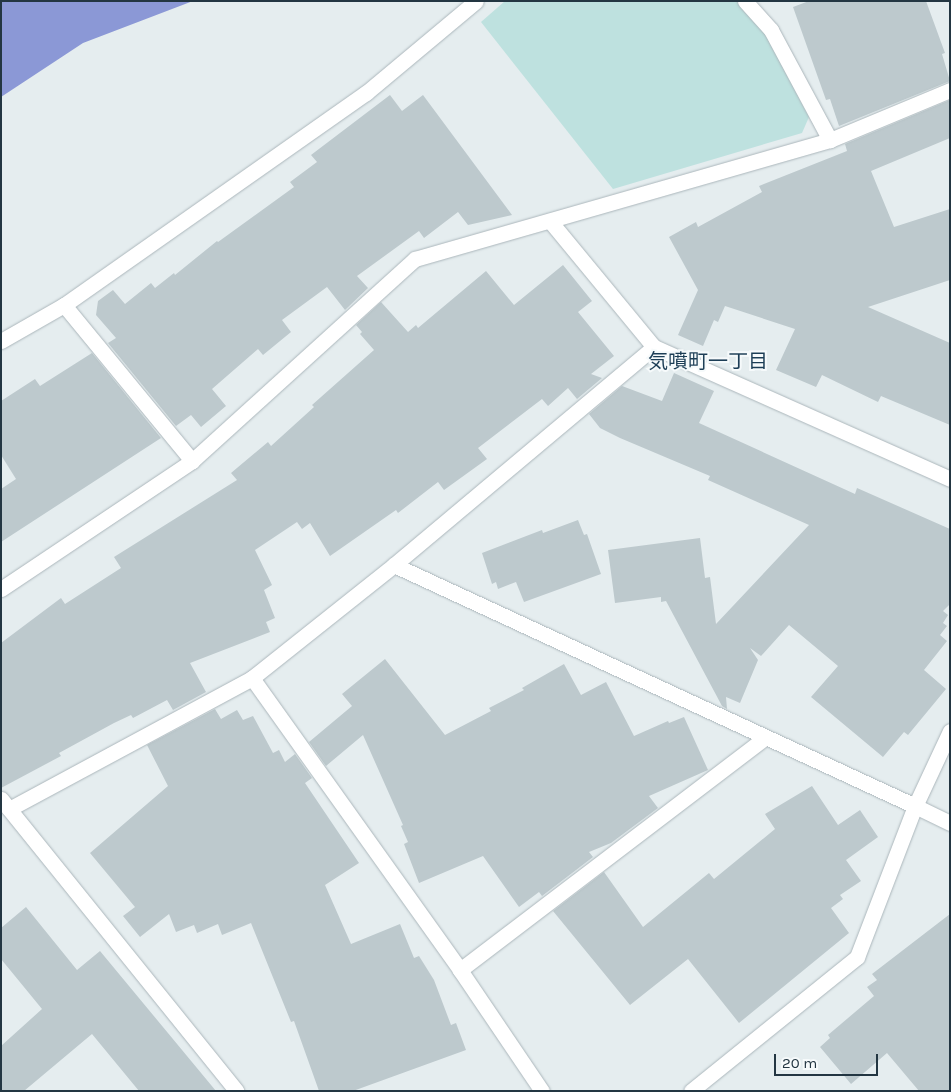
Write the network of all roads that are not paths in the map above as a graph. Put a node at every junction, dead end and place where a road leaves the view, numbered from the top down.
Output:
1 (476, 1) edge
2 (744, 1) edge
3 (950, 90) edge
4 (830, 140) junction
5 (550, 221) junction
6 (64, 305) junction
7 (1, 341) edge
8 (654, 348) junction
9 (192, 461) junction
10 (950, 479) edge
11 (394, 564) junction
12 (1, 588) edge
13 (252, 678) junction
14 (950, 731) edge
15 (765, 738) junction
16 (5, 804) edge
17 (915, 806) junction
18 (950, 823) edge
19 (460, 970) junction
20 (237, 1091) edge
21 (542, 1091) edge
22 (691, 1091) edge

1 - 6 street
2 - 4 street
3 - 4 street
4 - 5 street
5 - 8 street
5 - 9 street
6 - 7 street
6 - 9 street
8 - 10 street
8 - 11 street
9 - 12 street
11 - 13 street
11 - 15 street
13 - 16 street
13 - 19 street
14 - 17 street
15 - 17 street
15 - 19 street
16 - 20 street
17 - 18 street
17 - 22 street
19 - 21 street

